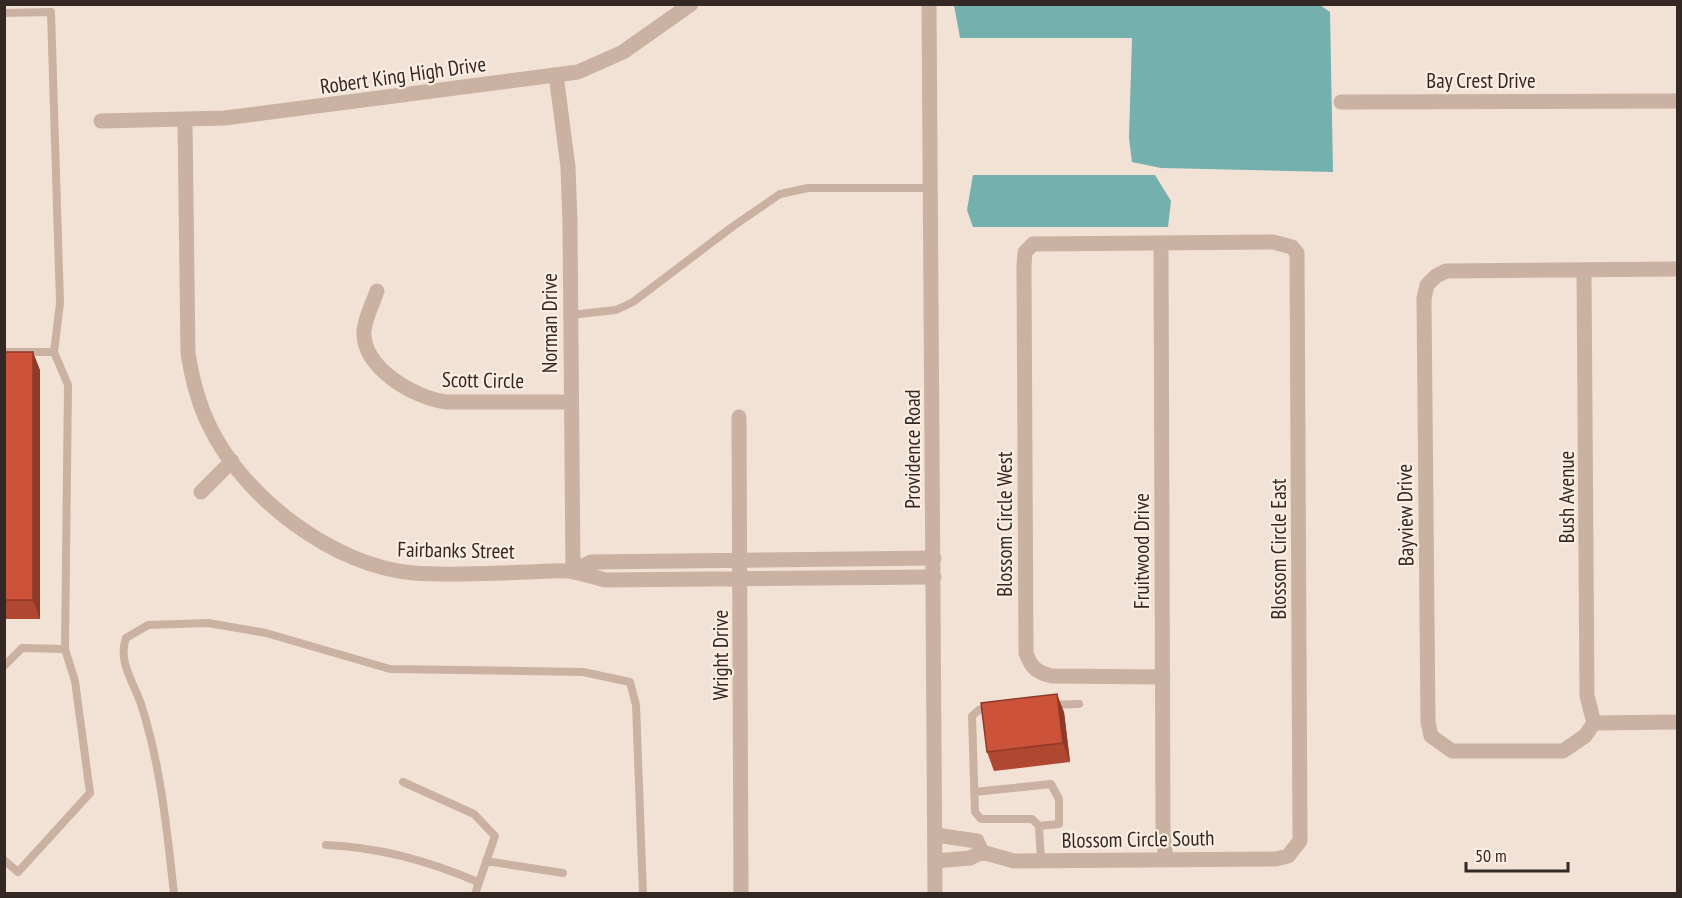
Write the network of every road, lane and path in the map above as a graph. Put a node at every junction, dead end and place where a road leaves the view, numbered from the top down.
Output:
1 (691, 4) edge
2 (929, 4) edge
3 (4, 13) edge
4 (556, 75) junction
5 (1677, 101) edge
6 (1341, 102) dead end
7 (101, 121) dead end
8 (185, 121) junction
9 (931, 188) junction
10 (1161, 243) junction
11 (1677, 269) edge
12 (1584, 270) junction
13 (377, 291) dead end
14 (570, 315) junction
15 (4, 352) edge
16 (54, 352) junction
17 (571, 402) junction
18 (739, 417) dead end
19 (232, 461) junction
20 (201, 492) dead end
21 (934, 558) junction
22 (741, 561) junction
23 (573, 572) junction
24 (934, 577) junction
25 (741, 580) junction
26 (65, 649) junction
27 (4, 666) edge
28 (1163, 677) junction
29 (1079, 704) dead end
30 (1045, 705) edge
31 (1000, 706) edge
32 (1677, 722) edge
33 (1594, 723) junction
34 (403, 782) dead end
35 (974, 792) junction
36 (1039, 826) junction
37 (936, 835) junction
38 (326, 845) dead end
39 (1294, 850) joint
40 (982, 852) junction
41 (1166, 859) junction
42 (4, 860) edge
43 (486, 861) junction
44 (936, 861) junction
45 (1041, 861) junction
46 (563, 873) dead end
47 (478, 882) junction
48 (174, 894) edge
49 (475, 894) edge
50 (643, 894) edge
51 (741, 894) edge
52 (935, 894) edge

1 - 4 street, Robert King High Drive
2 - 9 street, Providence Road
3 - 16 lane
4 - 8 street, Robert King High Drive
4 - 14 street, Norman Drive
5 - 6 street, Bay Crest Drive
7 - 8 street, Robert King High Drive
8 - 19 street, Fairbanks Street
9 - 14 lane
9 - 21 street, Providence Road
10 - 28 street, Fruitwood Drive
10 - 28 street, Blossom Circle West
10 - 39 street, Blossom Circle East
11 - 12 street, Bayview Drive
12 - 33 street, Bush Avenue
12 - 33 street, Bayview Drive
13 - 17 street, Scott Circle
14 - 17 street, Norman Drive
15 - 16 lane
16 - 26 lane
17 - 23 street, Norman Drive
18 - 22 street, Wright Drive
19 - 20 street
19 - 23 street, Fairbanks Street
21 - 22 street, Fairbanks Street
21 - 24 street, Providence Road
22 - 23 street, Fairbanks Street
22 - 25 street, Wright Drive
23 - 25 street, Fairbanks Street
24 - 25 street, Fairbanks Street
24 - 37 street, Providence Road
25 - 51 street, Wright Drive
26 - 27 lane
26 - 42 lane
28 - 41 street, Fruitwood Drive
29 - 30 lane
31 - 35 lane
32 - 33 street
34 - 43 lane
35 - 36 lane
35 - 36 lane
36 - 45 lane
37 - 40 street, Blossom Circle South
37 - 44 street, Providence Road
38 - 47 lane
39 - 41 street, Blossom Circle South
40 - 44 street
40 - 45 street, Blossom Circle South
41 - 45 street, Blossom Circle South
43 - 46 lane
43 - 47 lane
44 - 52 street, Providence Road
47 - 49 lane
48 - 50 lane

